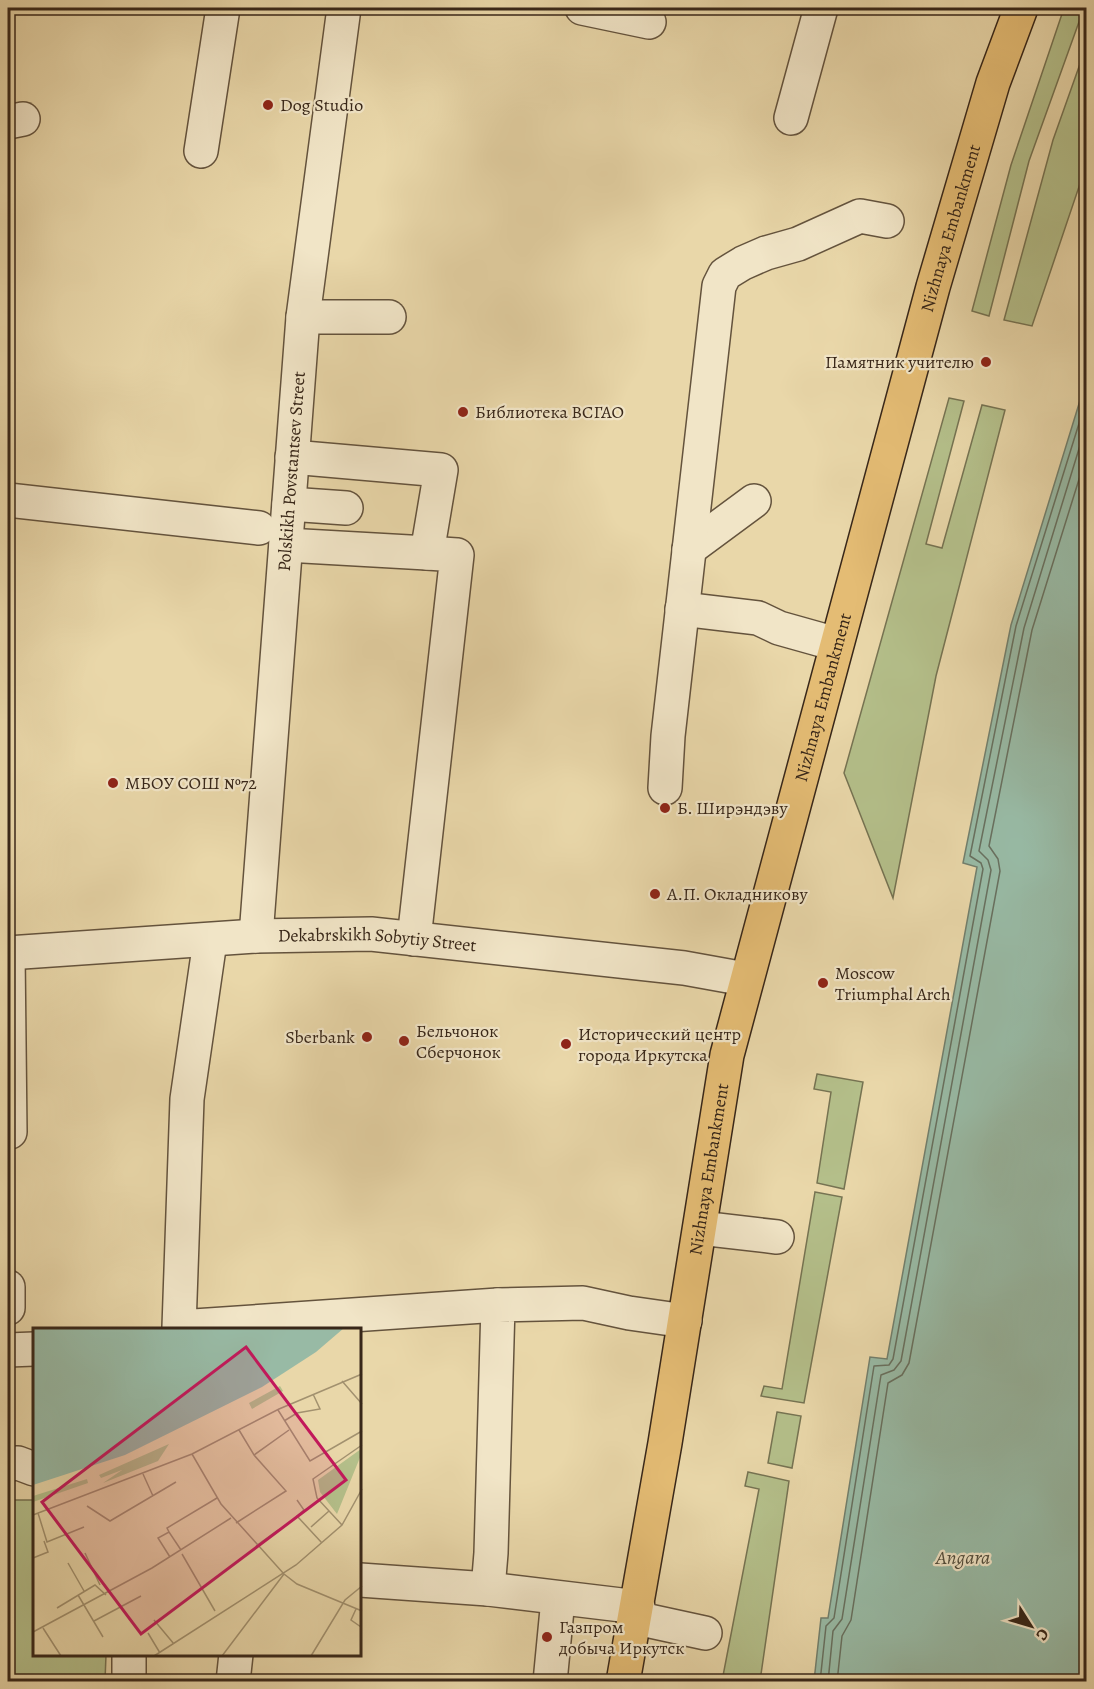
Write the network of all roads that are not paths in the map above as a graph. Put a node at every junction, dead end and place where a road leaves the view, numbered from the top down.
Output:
1 (223, 8) edge
2 (344, 8) edge
3 (582, 8) edge
4 (821, 8) edge
5 (1021, 8) edge
6 (649, 22) dead end
7 (791, 118) dead end
8 (201, 151) dead end
9 (887, 221) dead end
10 (303, 317) junction
11 (390, 317) dead end
12 (292, 457) junction
13 (8, 500) edge
14 (754, 501) dead end
15 (289, 504) junction
16 (346, 508) dead end
17 (272, 536) junction
18 (689, 549) junction
19 (428, 553) junction
20 (682, 609) junction
21 (836, 644) junction
22 (665, 788) dead end
23 (256, 936) junction
24 (414, 939) junction
25 (210, 941) junction
26 (8, 953) edge
27 (746, 979) junction
28 (10, 1132) dead end
29 (700, 1228) junction
30 (777, 1237) dead end
31 (8, 1287) edge
32 (498, 1305) junction
33 (8, 1308) edge
34 (685, 1321) junction
35 (33, 1349) edge
36 (8, 1350) edge
37 (8, 1464) edge
38 (33, 1469) edge
39 (362, 1580) edge
40 (488, 1589) junction
41 (558, 1599) junction
42 (637, 1613) junction
43 (705, 1633) dead end
44 (129, 1656) edge
45 (236, 1656) edge
46 (129, 1682) edge
47 (233, 1682) edge
48 (550, 1682) edge
49 (623, 1682) edge

1 - 8 street
2 - 10 street, Polskikh Povstantsev Street
3 - 6 street
4 - 7 street
5 - 21 main road, Nizhnaya Embankment
9 - 18 street
10 - 11 street
10 - 12 street, Polskikh Povstantsev Street
12 - 15 street, Polskikh Povstantsev Street
12 - 19 street
13 - 17 street
14 - 18 street
15 - 16 street
15 - 17 street, Polskikh Povstantsev Street
17 - 19 street
17 - 23 street, Polskikh Povstantsev Street
18 - 20 street
19 - 24 street
20 - 21 street
20 - 22 street
21 - 27 main road, Nizhnaya Embankment
23 - 24 street, Dekabrskikh Sobytiy Street
23 - 25 street, Dekabrskikh Sobytiy Street
24 - 27 street, Dekabrskikh Sobytiy Street
25 - 26 street, Dekabrskikh Sobytiy Street
25 - 32 street
26 - 28 street
27 - 29 main road, Nizhnaya Embankment
29 - 30 street
29 - 34 main road, Nizhnaya Embankment
31 - 33 street
32 - 34 street
32 - 40 street
34 - 42 main road, Nizhnaya Embankment
35 - 36 street
37 - 38 street
39 - 40 street
40 - 41 street
41 - 42 street
41 - 48 street
42 - 43 street
42 - 49 main road, Nizhnaya Embankment
44 - 46 street
45 - 47 street

